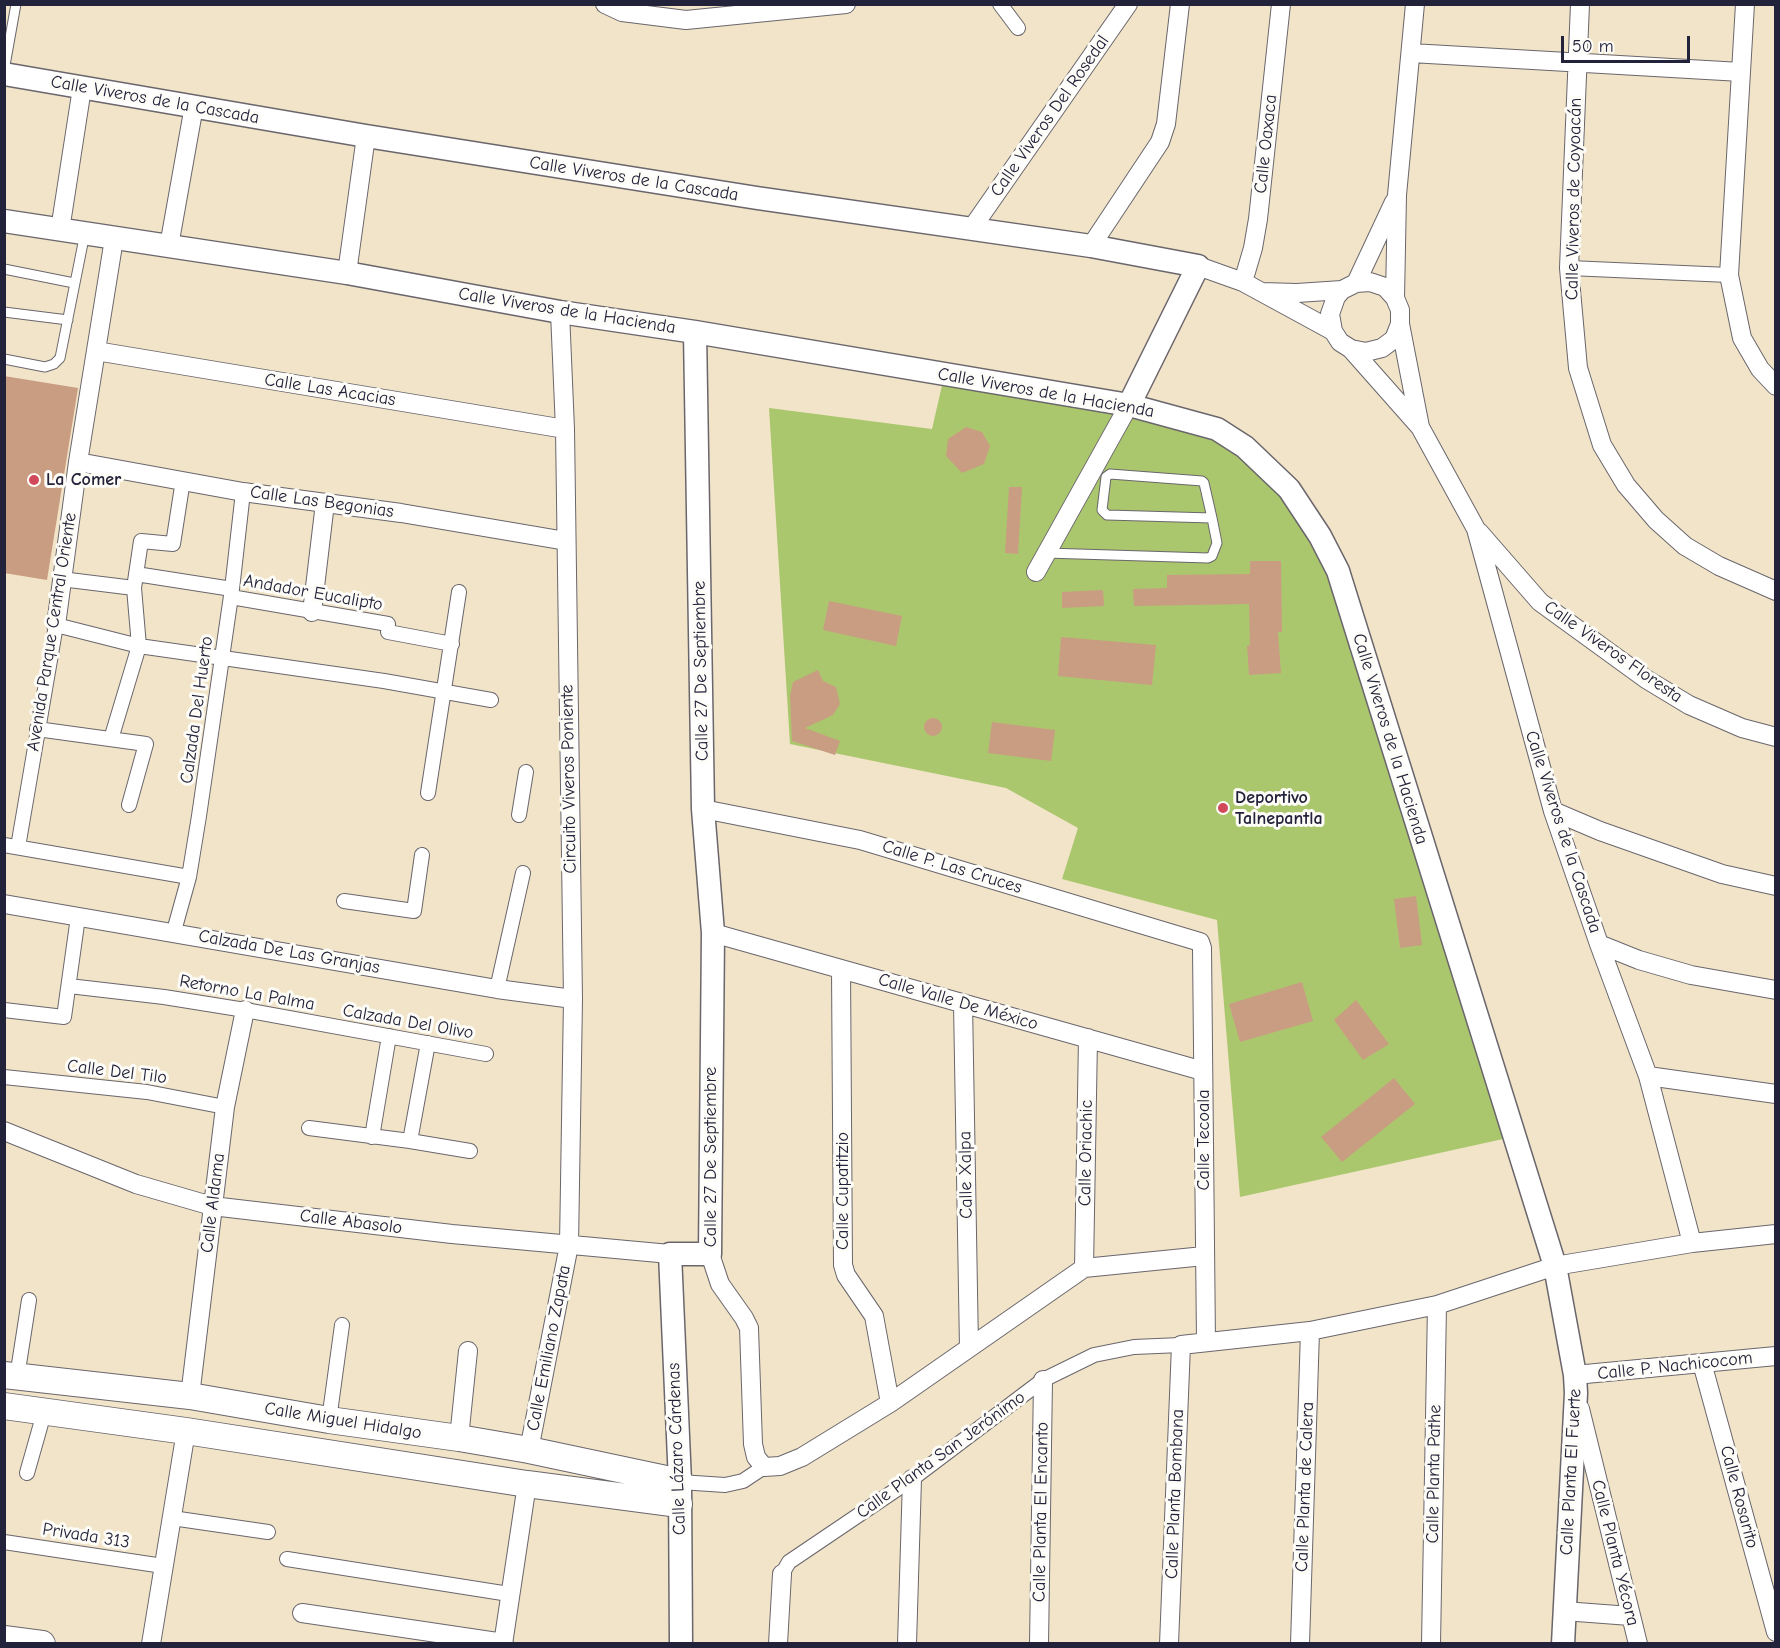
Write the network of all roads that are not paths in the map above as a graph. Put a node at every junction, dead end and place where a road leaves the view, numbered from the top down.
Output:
1 (16, 4) edge
2 (605, 4) edge
3 (846, 4) edge
4 (1000, 4) edge
5 (1128, 4) edge
6 (1180, 4) edge
7 (1281, 4) edge
8 (1415, 4) edge
9 (1580, 4) edge
10 (1745, 4) edge
11 (1018, 28) dead end
12 (1411, 52) junction
13 (1576, 63) junction
14 (4, 72) edge
15 (1741, 72) junction
16 (82, 88) junction
17 (194, 106) junction
18 (366, 136) junction
19 (1397, 195) junction
20 (4, 221) edge
21 (972, 228) junction
22 (60, 230) junction
23 (85, 233) junction
24 (114, 238) junction
25 (169, 246) junction
26 (1091, 246) junction
27 (1198, 266) junction
28 (1569, 268) junction
29 (4, 269) edge
30 (347, 273) junction
31 (1729, 275) junction
32 (1243, 282) junction
33 (74, 283) junction
34 (1349, 287) junction
35 (1261, 292) junction
36 (1395, 298) junction
37 (4, 312) edge
38 (560, 312) junction
39 (68, 320) junction
40 (1400, 324) junction
41 (1333, 331) junction
42 (695, 332) junction
43 (1351, 349) junction
44 (96, 351) junction
45 (4, 359) edge
46 (1776, 386) edge
47 (1129, 405) junction
48 (1420, 427) junction
49 (565, 429) junction
50 (78, 462) junction
51 (183, 480) junction
52 (243, 492) junction
53 (325, 503) junction
54 (1212, 518) junction
55 (1476, 529) junction
56 (566, 541) junction
57 (1046, 553) junction
58 (1036, 572) dead end
59 (136, 574) junction
60 (61, 579) junction
61 (134, 588) junction
62 (1776, 591) edge
63 (459, 592) dead end
64 (232, 593) junction
65 (312, 612) junction
66 (56, 625) junction
67 (452, 644) junction
68 (139, 646) junction
69 (223, 657) junction
70 (445, 691) junction
71 (491, 700) dead end
72 (38, 729) junction
73 (1776, 737) edge
74 (111, 739) junction
75 (526, 772) dead end
76 (428, 793) dead end
77 (129, 805) dead end
78 (704, 809) junction
79 (1553, 811) junction
80 (519, 815) dead end
81 (11, 846) edge
82 (422, 855) dead end
83 (524, 873) dead end
84 (189, 877) junction
85 (1776, 886) edge
86 (344, 901) dead end
87 (4, 904) edge
88 (78, 917) junction
89 (174, 931) junction
90 (713, 933) junction
91 (1197, 940) joint
92 (1599, 944) junction
93 (841, 969) junction
94 (69, 986) junction
95 (496, 988) junction
96 (1776, 990) edge
97 (573, 999) junction
98 (963, 1003) junction
99 (4, 1010) edge
100 (245, 1010) junction
101 (323, 1025) joint
102 (388, 1036) junction
103 (1088, 1038) junction
104 (428, 1043) junction
105 (486, 1054) dead end
106 (1203, 1071) junction
107 (1648, 1076) junction
108 (4, 1077) edge
109 (1776, 1094) edge
110 (225, 1107) junction
111 (309, 1128) dead end
112 (4, 1131) edge
113 (372, 1137) junction
114 (410, 1141) junction
115 (470, 1151) dead end
116 (212, 1206) junction
117 (1776, 1234) edge
118 (1692, 1243) junction
119 (569, 1245) junction
120 (670, 1254) junction
121 (710, 1254) junction
122 (1204, 1256) junction
123 (1555, 1266) junction
124 (1084, 1268) junction
125 (29, 1300) dead end
126 (1437, 1305) junction
127 (342, 1325) dead end
128 (1310, 1331) junction
129 (1206, 1342) junction
130 (1181, 1345) junction
131 (969, 1348) junction
132 (468, 1351) dead end
133 (1776, 1356) edge
134 (1702, 1364) junction
135 (11, 1376) edge
136 (1043, 1380) junction
137 (1576, 1384) junction
138 (190, 1396) junction
139 (890, 1403) junction
140 (4, 1406) edge
141 (44, 1413) junction
142 (329, 1420) junction
143 (186, 1431) junction
144 (459, 1438) junction
145 (529, 1450) junction
146 (764, 1467) junction
147 (27, 1473) dead end
148 (912, 1479) junction
149 (527, 1484) junction
150 (680, 1493) junction
151 (172, 1518) junction
152 (268, 1532) dead end
153 (4, 1542) edge
154 (287, 1559) dead end
155 (163, 1566) junction
156 (782, 1574) joint
157 (509, 1594) junction
158 (1564, 1611) junction
159 (302, 1613) dead end
160 (1630, 1616) junction
161 (1776, 1632) edge
162 (4, 1639) edge
163 (503, 1643) edge
164 (42, 1644) edge
165 (151, 1644) edge
166 (681, 1644) edge
167 (778, 1644) edge
168 (907, 1644) edge
169 (1039, 1644) edge
170 (1169, 1644) edge
171 (1300, 1644) edge
172 (1431, 1644) edge
173 (1563, 1644) edge
174 (1638, 1644) edge

1 - 14 lane
2 - 3 street
4 - 11 street
5 - 21 street, Calle Viveros Del Rosedal
6 - 26 street
7 - 32 street, Calle Oaxaca
8 - 12 street
9 - 13 street, Calle Viveros de Coyoacán
10 - 15 street
12 - 13 street
12 - 19 street
13 - 15 street
13 - 28 street, Calle Viveros de Coyoacán
14 - 16 street, Calle Viveros de la Cascada
15 - 31 street
16 - 17 street, Calle Viveros de la Cascada
16 - 22 street
17 - 18 street, Calle Viveros de la Cascada
17 - 25 street
18 - 21 street, Calle Viveros de la Cascada
18 - 30 street
19 - 34 street
19 - 36 street
20 - 22 street, Calle Viveros de la Hacienda
21 - 26 street, Calle Viveros de la Cascada
22 - 23 street, Calle Viveros de la Hacienda
23 - 24 street, Calle Viveros de la Hacienda
23 - 33 lane
24 - 25 street, Calle Viveros de la Hacienda
24 - 44 street, Avenida Parque Central Oriente
25 - 30 street, Calle Viveros de la Hacienda
26 - 27 street, Calle Viveros de la Cascada
27 - 32 street, Calle Viveros de la Cascada
27 - 47 street
28 - 31 street
28 - 62 street, Calle Viveros de Coyoacán
29 - 33 lane
30 - 38 street, Calle Viveros de la Hacienda
31 - 46 street
32 - 35 street, Calle Viveros de la Cascada
33 - 39 lane
34 - 35 street, Calle Viveros de la Cascada
34 - 36 street
34 - 41 street
35 - 41 street, Calle Viveros de la Cascada
36 - 40 street
37 - 39 lane
38 - 42 street, Calle Viveros de la Hacienda
38 - 49 street, Circuito Viveros Poniente
39 - 45 lane
40 - 43 street
40 - 48 street, Calle Viveros de la Cascada
41 - 43 street
42 - 47 street, Calle Viveros de la Hacienda
42 - 78 street, Calle 27 De Septiembre
43 - 48 street, Calle Viveros de la Cascada
44 - 49 street, Calle Las Acacias
44 - 50 street, Avenida Parque Central Oriente
47 - 57 street
47 - 123 street, Calle Viveros de la Hacienda
48 - 55 street, Calle Viveros de la Cascada
49 - 56 street, Circuito Viveros Poniente
50 - 51 street, Calle Las Begonias
50 - 60 street, Avenida Parque Central Oriente
51 - 52 street, Calle Las Begonias
51 - 59 street
52 - 53 street, Calle Las Begonias
52 - 64 street, Calzada Del Huerto
53 - 56 street, Calle Las Begonias
53 - 65 street
54 - 54 lane
54 - 57 lane
55 - 73 street, Calle Viveros Floresta
55 - 79 street, Calle Viveros de la Cascada
56 - 97 street, Circuito Viveros Poniente
57 - 58 street
59 - 61 street
59 - 64 street, Andador Eucalipto
60 - 61 street
60 - 66 street, Avenida Parque Central Oriente
61 - 68 street
63 - 67 street
64 - 65 street, Andador Eucalipto
64 - 69 street, Calzada Del Huerto
65 - 67 street, Andador Eucalipto
66 - 68 street
66 - 72 street, Avenida Parque Central Oriente
67 - 70 street
68 - 69 street
68 - 74 street
69 - 70 street
69 - 84 street, Calzada Del Huerto
70 - 71 street
70 - 76 street
72 - 74 street
72 - 81 street, Avenida Parque Central Oriente
74 - 77 street
75 - 80 street
78 - 90 street, Calle 27 De Septiembre
78 - 91 street, Calle P. Las Cruces
79 - 85 street
79 - 92 street, Calle Viveros de la Cascada
81 - 84 street
82 - 86 street
83 - 95 street
84 - 89 street, Calzada Del Huerto
87 - 88 street, Calzada De Las Granjas
88 - 89 street, Calzada De Las Granjas
88 - 94 street
89 - 95 street, Calzada De Las Granjas
90 - 93 street, Calle Valle De México
90 - 121 street, Calle 27 De Septiembre
91 - 106 street, Calle Tecoala
92 - 96 street
92 - 107 street, Calle Viveros de la Cascada
93 - 98 street, Calle Valle De México
93 - 139 street, Calle Cupatitzio
94 - 99 street
94 - 100 street, Retorno La Palma
95 - 97 street, Calzada De Las Granjas
97 - 119 street, Circuito Viveros Poniente
98 - 103 street, Calle Valle De México
98 - 131 street, Calle Xalpa
100 - 101 street, Retorno La Palma
100 - 110 street, Calle Aldama
101 - 102 street, Calzada Del Olivo
102 - 104 street, Calzada Del Olivo
102 - 113 street
103 - 106 street, Calle Valle De México
103 - 124 street, Calle Oriachic
104 - 105 street, Calzada Del Olivo
104 - 114 street
106 - 122 street, Calle Tecoala
107 - 109 street
107 - 118 street, Calle Viveros de la Cascada
108 - 110 street, Calle Del Tilo
110 - 116 street, Calle Aldama
111 - 113 street
112 - 116 street, Calle Abasolo
113 - 114 street
114 - 115 street
116 - 119 street, Calle Abasolo
116 - 138 street, Calle Aldama
117 - 118 street
118 - 123 street
119 - 120 street, Calle Abasolo
119 - 145 street, Calle Emiliano Zapata
120 - 121 street, Calle Abasolo
120 - 150 street, Calle Lázaro Cárdenas
121 - 146 street, Calle 27 De Septiembre
122 - 124 street
122 - 129 street, Calle Tecoala
123 - 126 street
123 - 137 street, Calle Planta El Fuerte
124 - 131 street
125 - 135 street
126 - 128 street
126 - 172 street, Calle Planta Pathe
127 - 142 street
128 - 129 street
128 - 171 street, Calle Planta de Calera
129 - 130 street
130 - 136 street, Calle Planta San Jerónimo
130 - 170 street, Calle Planta Bombana
131 - 139 street
132 - 144 street
133 - 134 street, Calle P. Nachicocom
134 - 137 street, Calle P. Nachicocom
134 - 161 street, Calle Rosarito
135 - 138 main road, Calle Miguel Hidalgo
136 - 148 street, Calle Planta San Jerónimo
136 - 169 street, Calle Planta El Encanto
137 - 158 street, Calle Planta El Fuerte
137 - 160 street, Calle Planta Yécora
138 - 142 main road, Calle Miguel Hidalgo
139 - 146 street
140 - 141 main road, Calle Miguel Hidalgo
141 - 143 main road, Calle Miguel Hidalgo
141 - 147 street
142 - 144 main road, Calle Miguel Hidalgo
143 - 149 main road, Calle Miguel Hidalgo
143 - 151 street
144 - 145 main road, Calle Miguel Hidalgo
145 - 150 main road, Calle Miguel Hidalgo
146 - 150 street
148 - 156 street, Calle Planta San Jerónimo
148 - 168 street
149 - 150 main road, Calle Miguel Hidalgo
149 - 157 street
150 - 166 street, Calle Lázaro Cárdenas
151 - 152 street
151 - 155 street
153 - 155 street, Privada 313
154 - 157 street
155 - 165 street
156 - 167 street, Calle Planta San Jerónimo
157 - 163 street
158 - 160 street
158 - 173 street, Calle Planta El Fuerte
159 - 163 street
160 - 174 street, Calle Planta Yécora
162 - 164 main road

